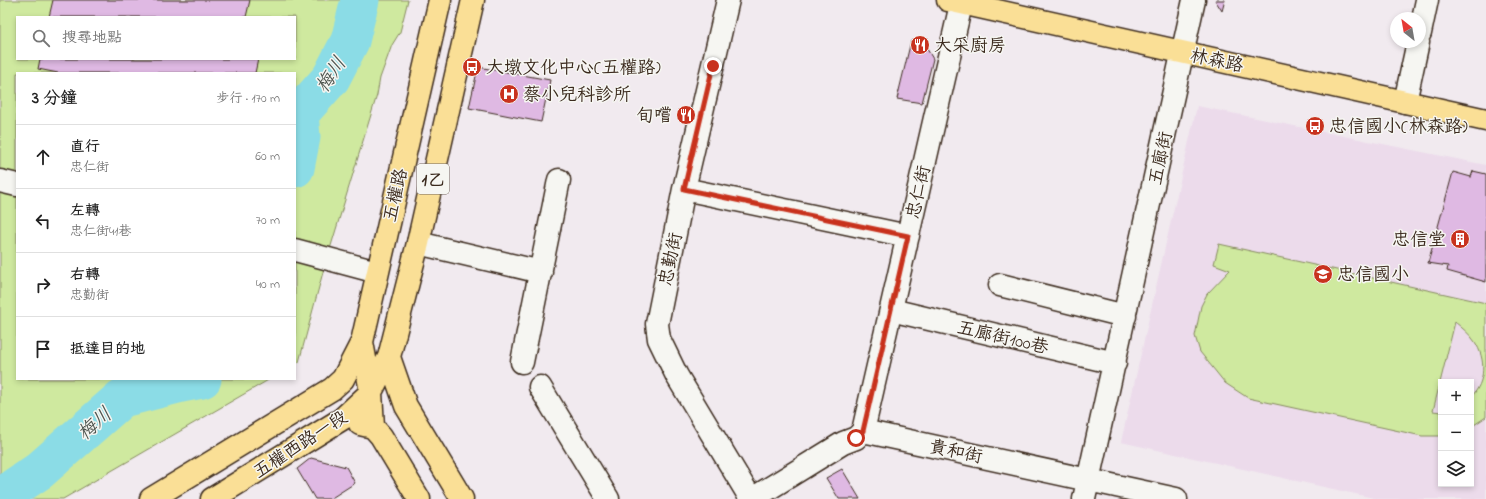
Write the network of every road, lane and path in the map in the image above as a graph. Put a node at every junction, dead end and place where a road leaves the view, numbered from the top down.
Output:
1 (440, 0) edge
2 (473, 0) edge
3 (728, 0) edge
4 (1194, 0) edge
5 (1427, 0) edge
6 (957, 1) edge
7 (1424, 12) edge
8 (1417, 48) edge
9 (1183, 52) junction
10 (1405, 102) junction
11 (1486, 120) edge
12 (558, 180) dead end
13 (0, 181) edge
14 (16, 185) edge
15 (684, 189) junction
16 (908, 236) junction
17 (418, 243) junction
18 (298, 251) edge
19 (377, 272) junction
20 (541, 272) junction
21 (1000, 284) dead end
22 (891, 310) junction
23 (1125, 316) junction
24 (362, 342) junction
25 (389, 357) junction
26 (522, 362) dead end
27 (1115, 363) junction
28 (540, 387) dead end
29 (332, 389) junction
30 (371, 392) junction
31 (406, 406) junction
32 (342, 419) junction
33 (373, 428) junction
34 (863, 431) junction
35 (1086, 489) edge
36 (151, 499) edge
37 (212, 499) edge
38 (419, 499) edge
39 (462, 499) edge
40 (608, 499) edge
41 (751, 499) edge
42 (1176, 499) edge

1 - 19 main road, 五權路 / 1乙
2 - 17 main road, 五權路 / 1乙
3 - 15 street, 忠勤街
4 - 9 street, 五廊街
5 - 7 street
6 - 9 main road, 林森路
6 - 16 street, 忠仁街
8 - 10 street
9 - 10 main road, 林森路
9 - 23 street, 五廊街
10 - 11 main road, 林森路
12 - 20 street
13 - 14 street
15 - 16 street
15 - 41 street, 忠勤街
16 - 22 street, 忠仁街
17 - 20 street
17 - 25 main road, 五權路 / 1乙
18 - 19 street
19 - 24 main road, 五權路 / 1乙
20 - 26 street
21 - 23 street
22 - 27 street, 五廊街100巷
22 - 34 street, 忠仁街
23 - 27 street, 五廊街
24 - 29 main road, 五權西路一段
24 - 30 main road, 五權路 / 1乙
25 - 30 main road, 五權路 / 1乙
25 - 31 main road
27 - 35 street, 五廊街
28 - 40 street
29 - 30 main road, 五權西路一段
29 - 36 main road, 五權西路一段
30 - 31 main road
30 - 32 main road, 五權西路一段
30 - 33 main road, 五權路 / 1乙
31 - 39 main road
32 - 33 main road
32 - 37 main road, 五權西路一段
33 - 38 main road
34 - 35 street, 貴和街
34 - 41 street
35 - 42 street, 貴和街

